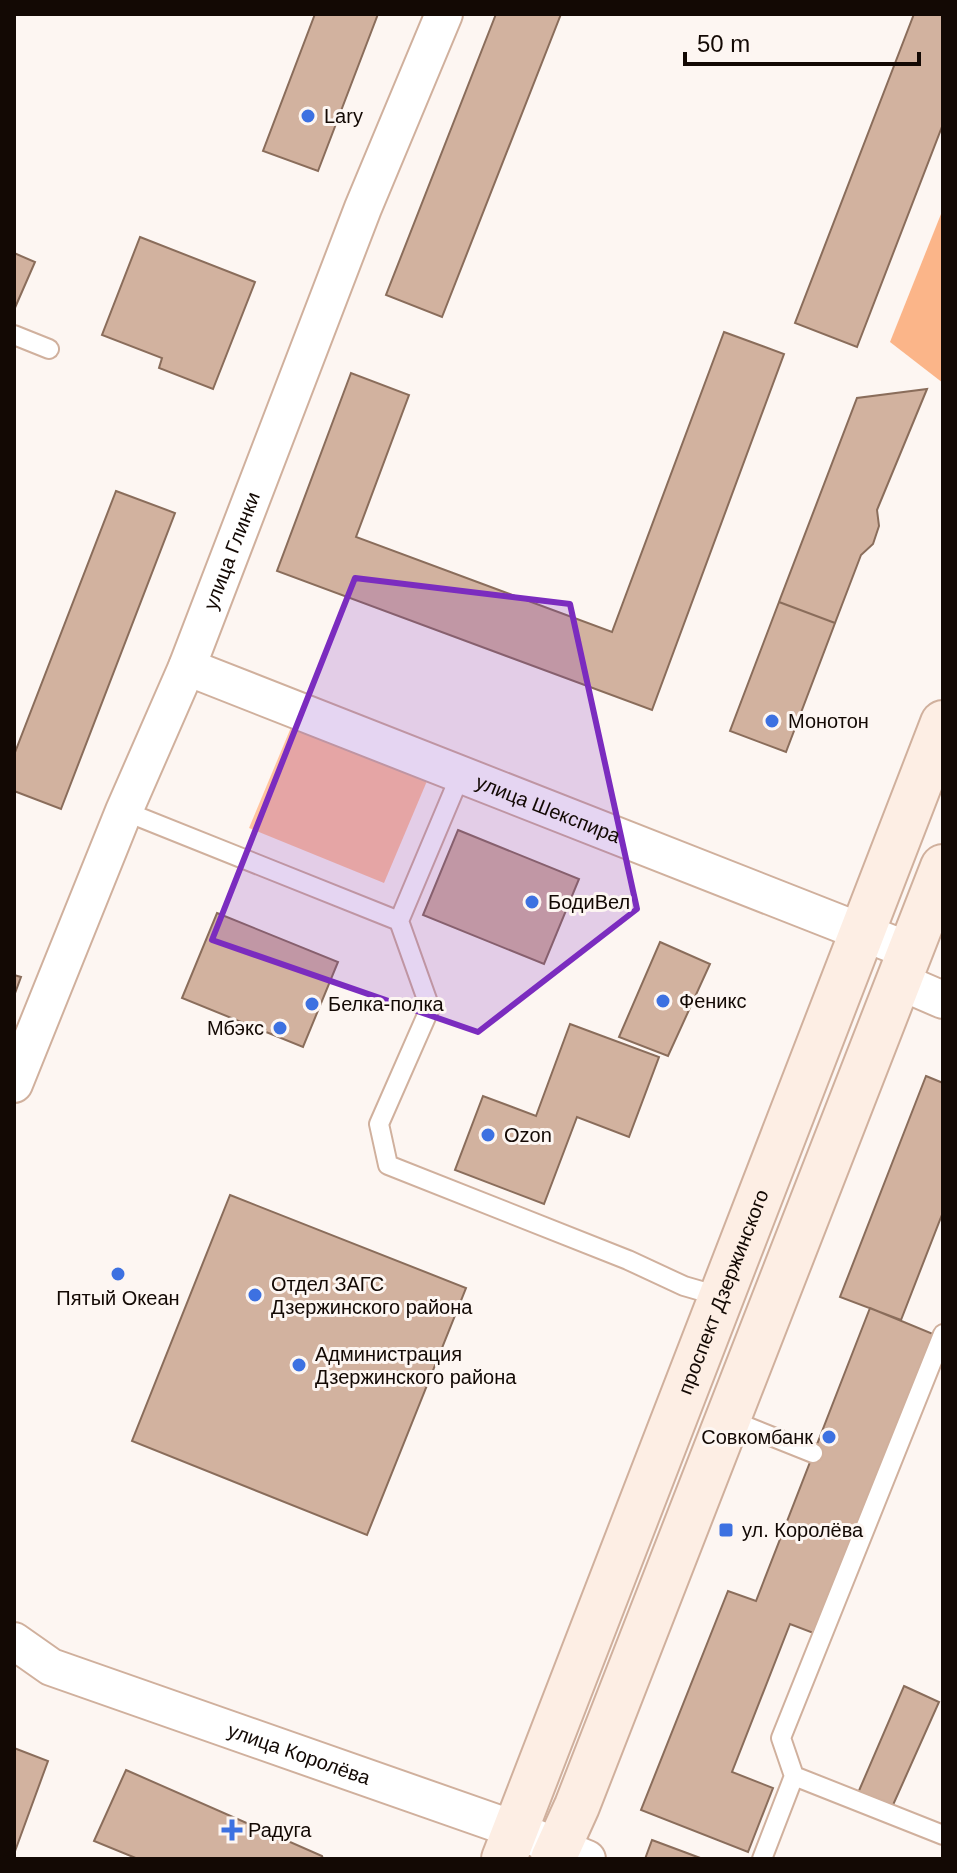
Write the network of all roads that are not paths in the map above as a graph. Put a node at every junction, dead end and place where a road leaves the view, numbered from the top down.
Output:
1 (444, 14) edge
2 (14, 335) edge
3 (49, 349) dead end
4 (187, 667) junction
5 (943, 723) edge
6 (460, 776) junction
7 (124, 811) junction
8 (943, 867) edge
9 (399, 921) junction
10 (863, 933) junction
11 (905, 966) junction
12 (943, 1000) edge
13 (21, 1044) edge
14 (14, 1084) edge
15 (722, 1297) junction
16 (943, 1334) edge
17 (728, 1419) junction
18 (813, 1453) dead end
19 (14, 1641) edge
20 (794, 1776) junction
21 (943, 1835) edge
22 (510, 1845) edge
23 (566, 1855) edge
24 (762, 1859) edge

1 - 4 street, улица Глинки
2 - 3 lane
4 - 6 street, улица Шекспира
4 - 7 street, улица Глинки
5 - 10 main road, проспект Дзержинского
6 - 9 lane
6 - 10 street, улица Шекспира
7 - 9 lane
7 - 13 street, улица Глинки
8 - 11 main road
9 - 15 lane
10 - 11 street, улица Шекспира
10 - 15 main road, проспект Дзержинского
11 - 12 street, улица Шекспира
11 - 17 main road
13 - 14 street, улица Глинки
15 - 22 main road, проспект Дзержинского
16 - 20 lane
17 - 18 lane
17 - 23 main road
19 - 22 street, улица Королёва
20 - 21 lane
20 - 24 lane
22 - 23 street, улица Королёва

